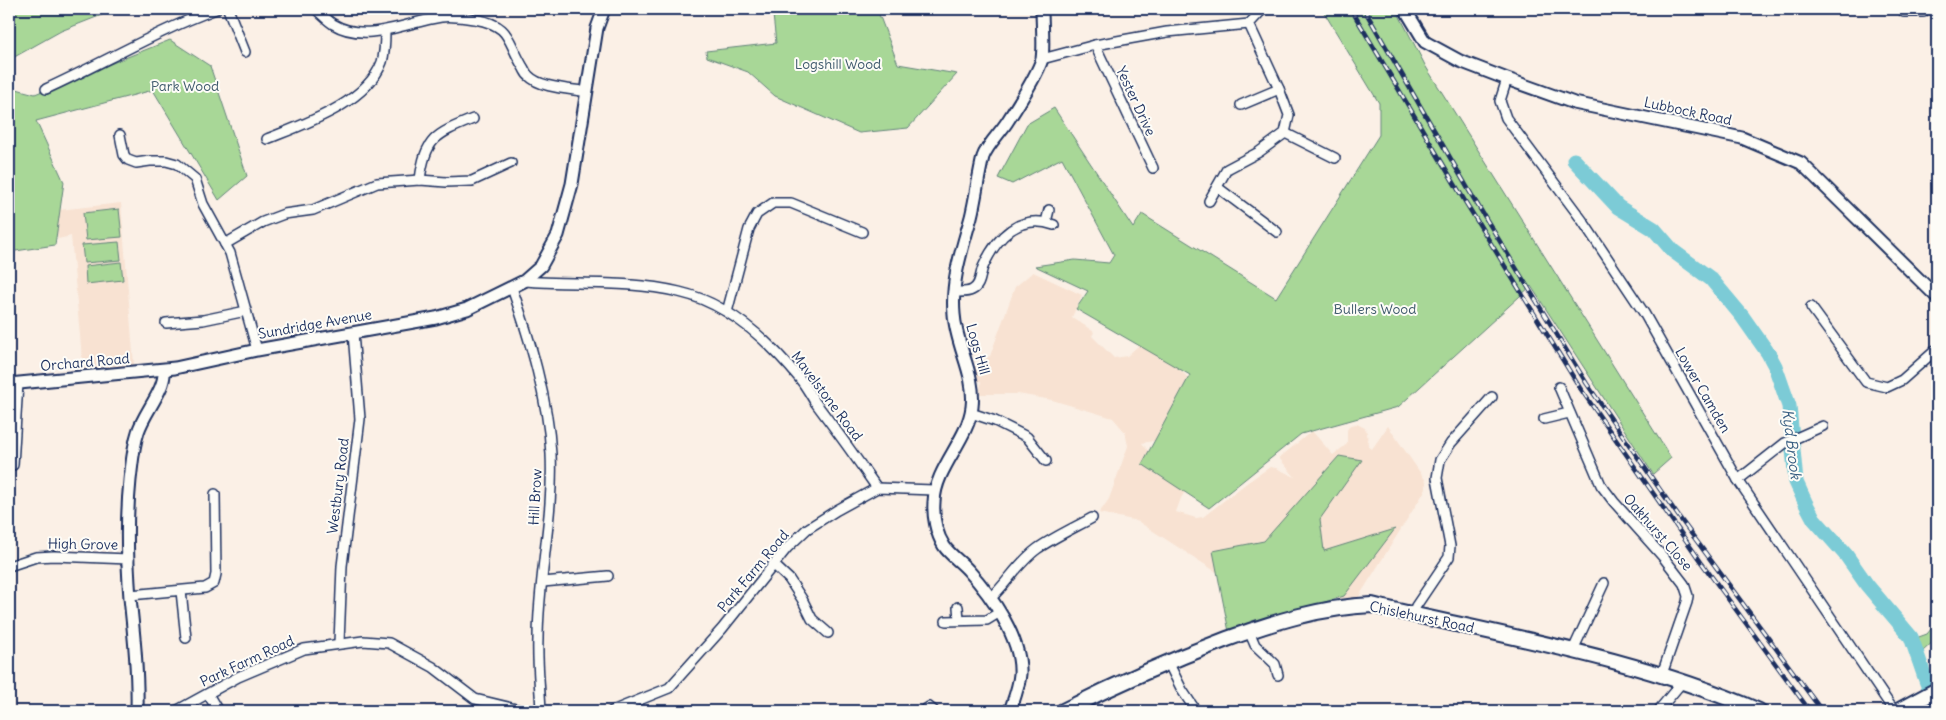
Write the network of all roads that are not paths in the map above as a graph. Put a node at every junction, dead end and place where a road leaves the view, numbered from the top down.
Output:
1 (216, 9) edge
2 (228, 9) edge
3 (316, 9) edge
4 (604, 9) edge
5 (1042, 9) edge
6 (1263, 9) edge
7 (1405, 9) edge
8 (1904, 9) edge
9 (1924, 9) edge
10 (442, 13) edge
11 (1249, 24) junction
12 (385, 31) junction
13 (1095, 45) junction
14 (245, 52) dead end
15 (1042, 59) junction
16 (1507, 79) junction
17 (46, 89) dead end
18 (1279, 89) junction
19 (587, 92) junction
20 (1241, 105) dead end
21 (473, 118) dead end
22 (1285, 133) junction
23 (120, 135) dead end
24 (267, 139) dead end
25 (1335, 158) dead end
26 (511, 163) dead end
27 (1153, 168) dead end
28 (420, 180) junction
29 (1217, 187) junction
30 (1209, 201) dead end
31 (1049, 210) dead end
32 (862, 232) dead end
33 (1277, 232) dead end
34 (225, 244) junction
35 (541, 266) junction
36 (524, 281) junction
37 (547, 283) junction
38 (512, 288) junction
39 (953, 292) junction
40 (1937, 297) edge
41 (1811, 307) dead end
42 (246, 311) junction
43 (727, 312) junction
44 (166, 324) dead end
45 (353, 333) junction
46 (1937, 349) edge
47 (257, 350) junction
48 (164, 370) junction
49 (14, 383) edge
50 (1559, 387) dead end
51 (1492, 397) dead end
52 (972, 413) junction
53 (1569, 413) junction
54 (1544, 419) dead end
55 (1823, 426) dead end
56 (1046, 461) dead end
57 (13, 465) dead end
58 (1738, 480) junction
59 (877, 488) junction
60 (934, 490) junction
61 (215, 494) dead end
62 (1092, 518) dead end
63 (128, 559) junction
64 (773, 564) junction
65 (9, 566) edge
66 (608, 576) dead end
67 (542, 582) junction
68 (1604, 583) dead end
69 (181, 591) junction
70 (130, 595) junction
71 (991, 598) junction
72 (958, 607) dead end
73 (1000, 612) junction
74 (1412, 615) junction
75 (958, 620) junction
76 (946, 621) dead end
77 (1248, 631) junction
78 (828, 633) dead end
79 (186, 638) dead end
80 (339, 643) junction
81 (1574, 650) junction
82 (1168, 662) junction
83 (1662, 674) junction
84 (1278, 675) dead end
85 (1683, 681) junction
86 (1935, 692) edge
87 (208, 694) junction
88 (137, 711) edge
89 (176, 711) edge
90 (218, 711) edge
91 (524, 711) edge
92 (541, 711) edge
93 (612, 711) edge
94 (923, 711) edge
95 (934, 711) edge
96 (1010, 711) edge
97 (1063, 711) edge
98 (1196, 711) edge
99 (1658, 711) edge
100 (1759, 711) edge
101 (1894, 711) edge
102 (1898, 711) edge

1 - 17 street
2 - 14 street
3 - 12 street
4 - 19 street, Sundridge Avenue
5 - 15 street, Logs Hill
6 - 11 street
7 - 16 street, Lubbock Road
8 - 9 street
10 - 12 street
10 - 19 street
11 - 13 street
11 - 18 street
12 - 24 street
13 - 15 street
13 - 27 street, Yester Drive
15 - 39 street, Logs Hill
16 - 40 street, Lubbock Road
16 - 58 street, Lower Camden
18 - 20 street
18 - 22 street
19 - 35 street, Sundridge Avenue
21 - 28 street
22 - 25 street
22 - 29 street
23 - 34 street
26 - 28 street
28 - 34 street
29 - 30 street
29 - 33 street
31 - 39 street
32 - 43 street
34 - 42 street
35 - 36 street, Sundridge Avenue
35 - 37 street
36 - 37 street, Mavelstone Road
36 - 38 street, Sundridge Avenue
37 - 43 street, Mavelstone Road
38 - 45 street, Sundridge Avenue
38 - 67 street, Hill Brow
39 - 52 street, Logs Hill
41 - 46 street
42 - 44 street
42 - 47 street
43 - 59 street, Mavelstone Road
45 - 47 street, Sundridge Avenue
45 - 80 street, Westbury Road
47 - 48 street, Sundridge Avenue
48 - 49 street, Orchard Road
48 - 63 street
49 - 57 street
50 - 53 street, Oakhurst Close
51 - 74 street
52 - 56 street
52 - 60 street, Logs Hill
53 - 54 street
53 - 83 street, Oakhurst Close
55 - 58 street
58 - 101 street, Lower Camden
59 - 60 street
59 - 64 street, Park Farm Road
60 - 71 street, Logs Hill
61 - 69 street
62 - 71 street
63 - 65 street, High Grove
63 - 70 street
64 - 78 street
64 - 93 street, Park Farm Road
66 - 67 street
67 - 92 street, Hill Brow
68 - 81 street
69 - 70 street
69 - 79 street
70 - 88 street
71 - 73 street, Logs Hill
72 - 75 street
73 - 75 street
73 - 96 street, Logs Hill
74 - 77 main road, Chislehurst Road
74 - 81 main road, Chislehurst Road
75 - 76 street
77 - 82 main road, Chislehurst Road
77 - 84 street
80 - 87 street, Park Farm Road
80 - 91 street, Park Farm Road
81 - 83 main road, Chislehurst Road
82 - 97 main road, Chislehurst Road
82 - 98 street
83 - 85 main road, Chislehurst Road
85 - 99 street
85 - 100 main road, Chislehurst Road
86 - 102 main road
87 - 89 street, Park Farm Road
87 - 90 street
94 - 95 street

